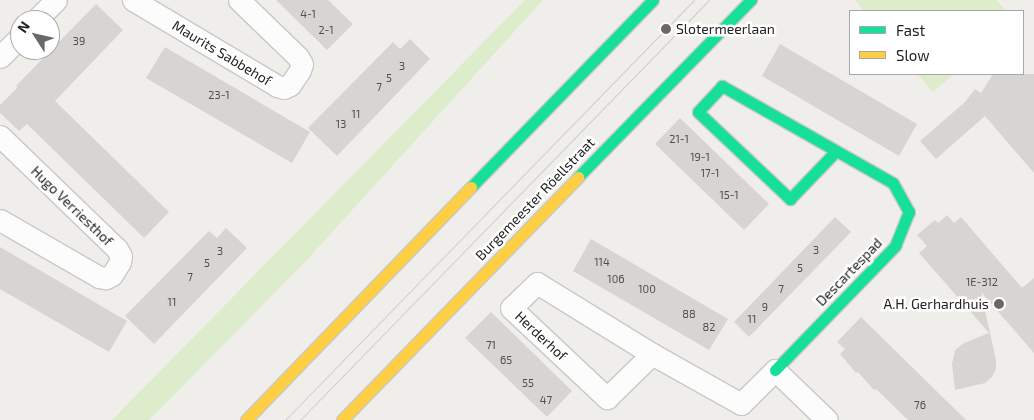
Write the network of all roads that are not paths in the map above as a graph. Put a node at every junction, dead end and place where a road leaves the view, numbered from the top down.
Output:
1 (56, 0) edge
2 (133, 0) edge
3 (239, 0) edge
4 (653, 0) edge
5 (750, 0) edge
6 (46, 10) edge
7 (10, 47) edge
8 (0, 57) edge
9 (0, 136) edge
10 (836, 151) junction
11 (0, 220) edge
12 (652, 354) junction
13 (775, 370) junction
14 (246, 420) edge
15 (342, 420) edge
16 (827, 420) edge

1 - 6 street
2 - 3 street, Maurits Sabbehof
4 - 14 street
5 - 15 street, Burgemeester Röellstraat
7 - 8 street
9 - 11 street, Hugo Verriesthof
10 - 10 street
10 - 13 street, Descartespad
12 - 12 street, Herderhof
12 - 13 street, Herderhof
13 - 16 street

